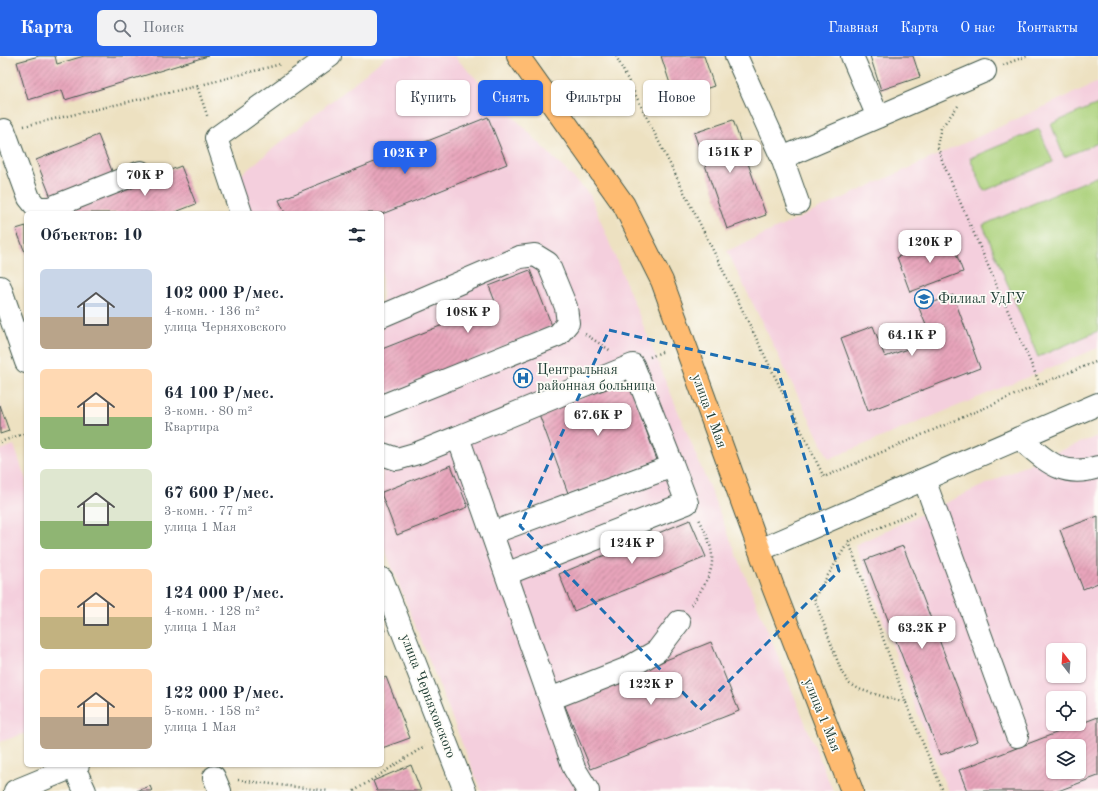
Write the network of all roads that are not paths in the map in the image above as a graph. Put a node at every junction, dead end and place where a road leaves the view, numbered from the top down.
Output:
1 (330, 56) edge
2 (518, 56) edge
3 (736, 56) edge
4 (852, 56) edge
5 (985, 71) road end
6 (878, 117) junction
7 (1, 128) edge
8 (782, 158) junction
9 (140, 172) dead end
10 (798, 203) dead end
11 (240, 211) edge
12 (0, 287) edge
13 (384, 315) edge
14 (24, 356) edge
15 (1098, 404) edge
16 (384, 405) edge
17 (458, 438) junction
18 (1019, 438) junction
19 (384, 455) edge
20 (673, 466) junction
21 (1098, 467) edge
22 (924, 479) junction
23 (492, 533) junction
24 (760, 550) junction
25 (506, 574) junction
26 (384, 584) edge
27 (679, 622) road end
28 (550, 700) junction
29 (1016, 736) dead end
30 (74, 767) edge
31 (76, 767) edge
32 (15, 791) edge
33 (85, 791) edge
34 (465, 791) edge
35 (588, 791) edge
36 (852, 791) edge

1 - 11 street
2 - 24 main road, улица 1 Мая
3 - 8 street
4 - 6 street
5 - 6 street
6 - 8 street
7 - 9 street
8 - 10 street
12 - 14 street
13 - 16 street
15 - 18 street
17 - 19 street
17 - 20 street
17 - 23 street
18 - 21 street
18 - 22 street
20 - 23 street
20 - 25 street
22 - 24 street
22 - 29 street
23 - 25 street
24 - 36 main road, улица 1 Мая
25 - 28 street
26 - 34 street, улица Черняховского
27 - 28 street
28 - 35 street
30 - 32 street
31 - 33 street

